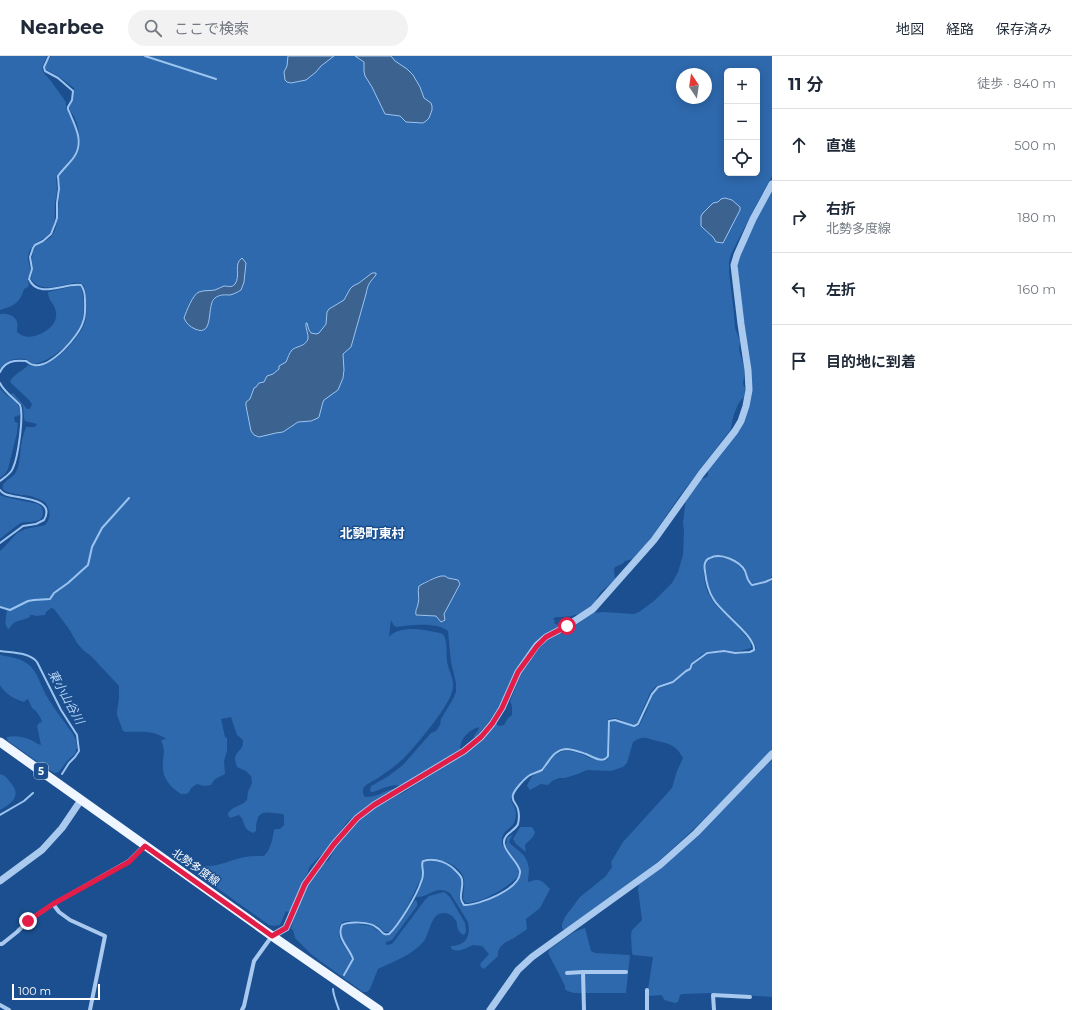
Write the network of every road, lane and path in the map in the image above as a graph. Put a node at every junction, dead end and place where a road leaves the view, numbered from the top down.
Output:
1 (772, 184) edge
2 (0, 742) edge
3 (772, 754) edge
4 (81, 800) junction
5 (145, 846) junction
6 (0, 881) edge
7 (53, 904) junction
8 (272, 936) junction
9 (0, 944) edge
10 (583, 972) junction
11 (626, 972) dead end
12 (568, 973) dead end
13 (647, 990) dead end
14 (750, 996) dead end
15 (0, 1005) edge
16 (9, 1010) edge
17 (90, 1010) edge
18 (242, 1010) edge
19 (380, 1010) edge
20 (490, 1010) edge
21 (584, 1010) edge
22 (647, 1010) edge
23 (714, 1010) edge

1 - 8 street
2 - 4 main road, 北勢多度線 / 5
3 - 20 street
4 - 5 main road, 北勢多度線 / 5
4 - 6 street
5 - 7 street
5 - 8 main road, 北勢多度線 / 5
7 - 9 street
7 - 17 street
8 - 18 street
8 - 19 main road, 北勢多度線 / 5
10 - 11 street
10 - 12 street
10 - 21 street
13 - 22 street
14 - 23 street
15 - 16 street

